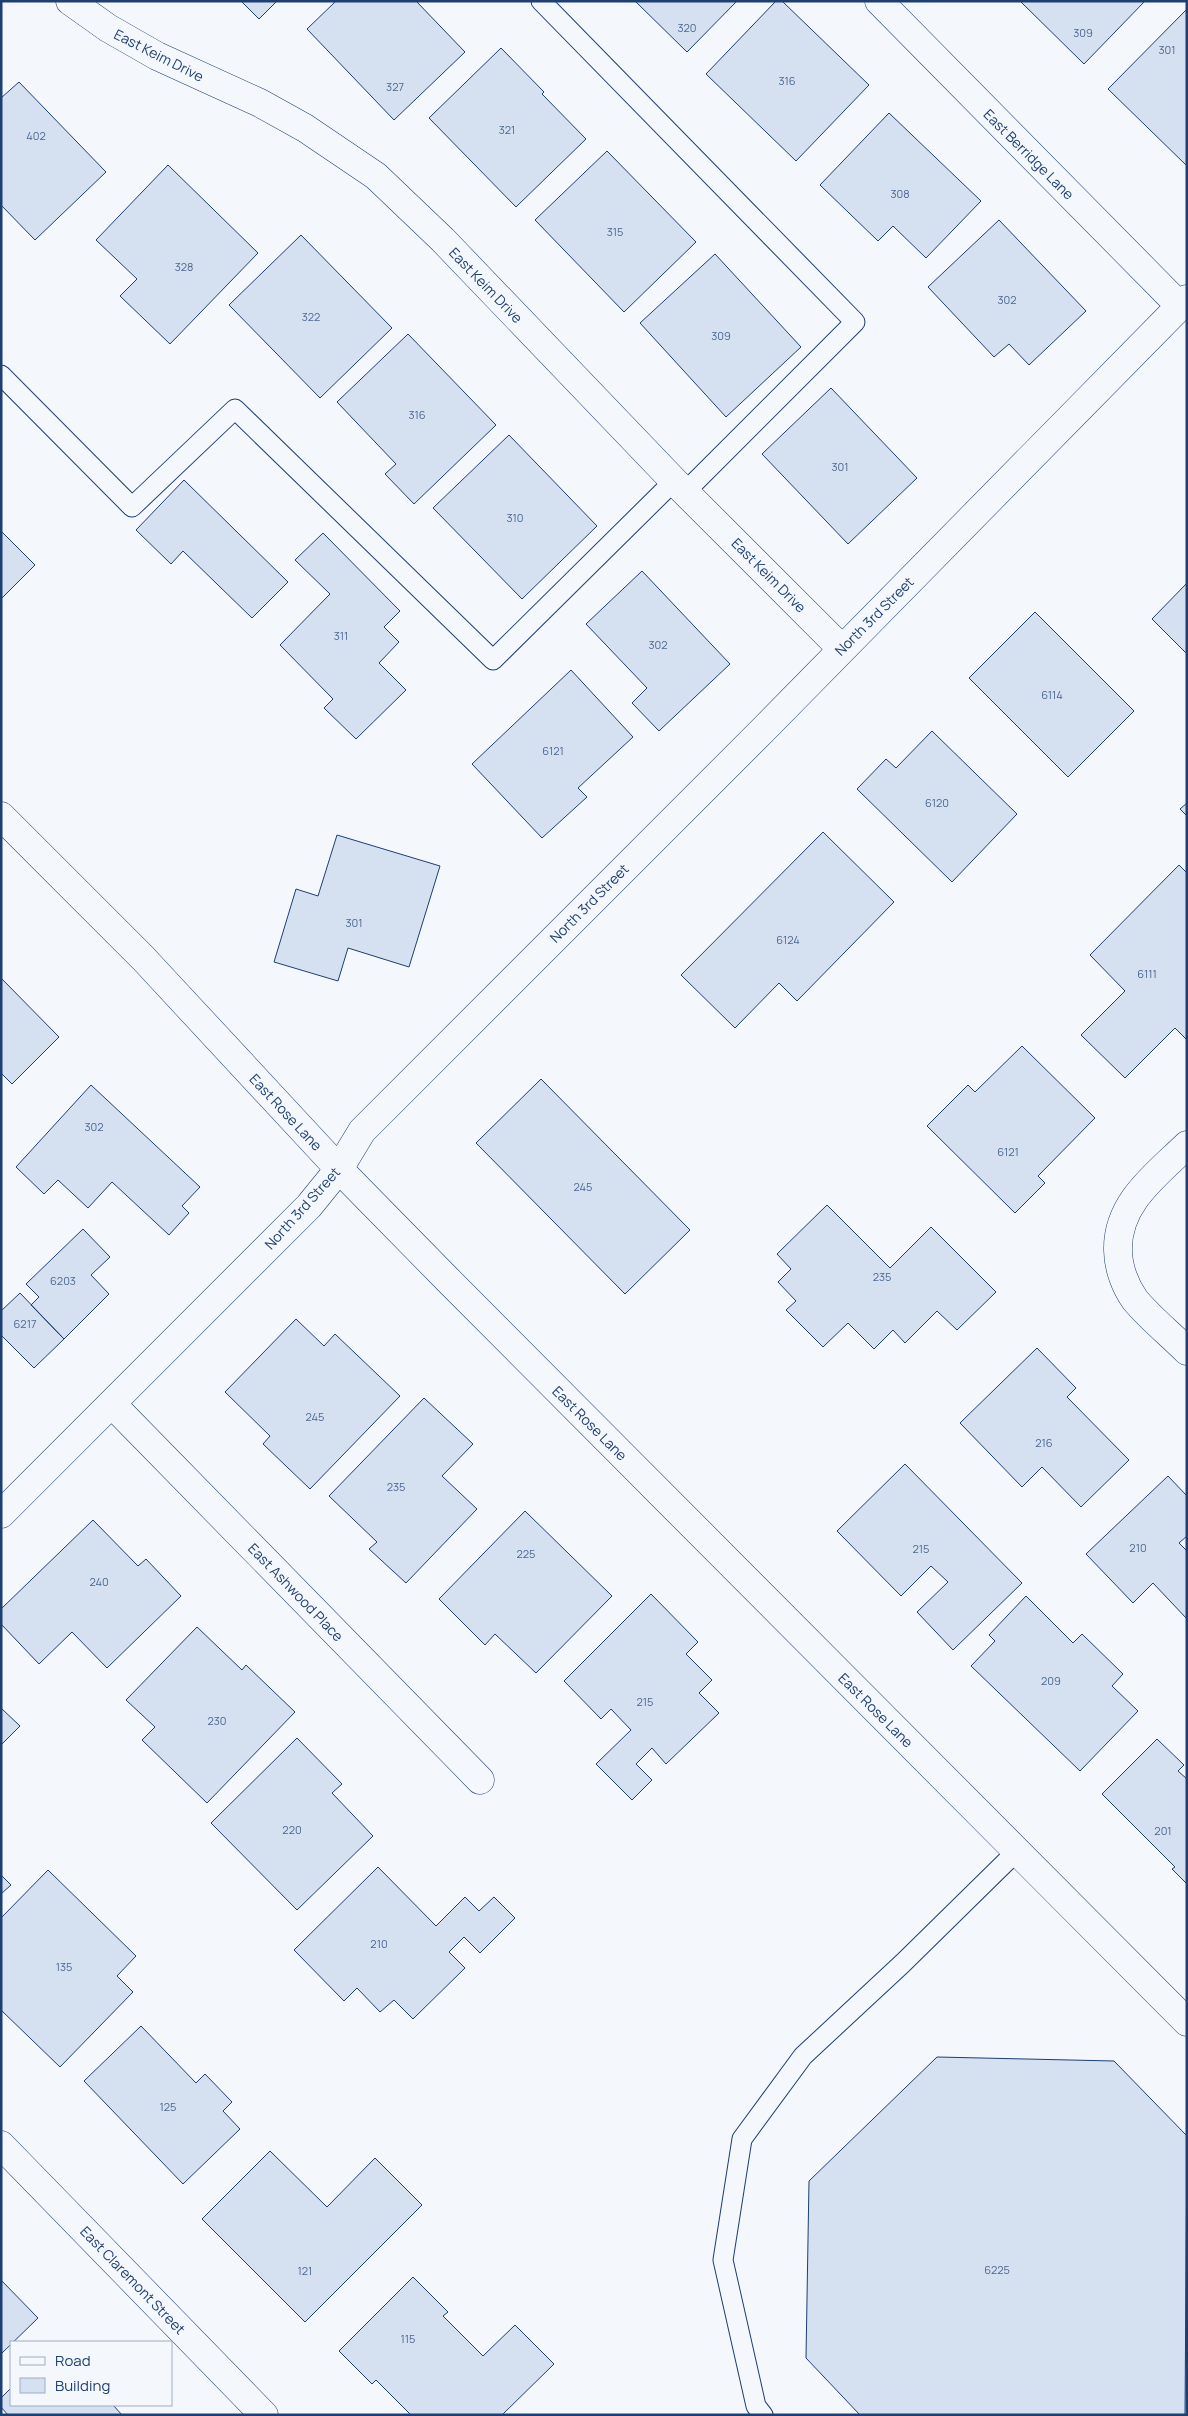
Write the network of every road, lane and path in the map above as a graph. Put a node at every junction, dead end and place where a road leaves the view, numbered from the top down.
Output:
1 (70, 1) edge
2 (541, 1) edge
3 (879, 1) edge
4 (1183, 303) edge
5 (1, 375) edge
6 (680, 486) junction
7 (842, 649) junction
8 (1, 816) edge
9 (1187, 1145) edge
10 (340, 1169) junction
11 (1187, 1351) edge
12 (112, 1404) junction
13 (1, 1514) edge
14 (480, 1780) dead end
15 (1017, 1851) junction
16 (1185, 2018) edge
17 (1, 2145) edge
18 (264, 2415) edge
19 (763, 2415) edge

1 - 6 street, East Keim Drive
2 - 6 lane
3 - 4 street, East Berridge Lane
4 - 7 street, North 3rd Street
5 - 6 lane
6 - 7 street, East Keim Drive
7 - 10 street, North 3rd Street
8 - 10 street, East Rose Lane
9 - 11 street
10 - 12 street, North 3rd Street
10 - 15 street, East Rose Lane
12 - 13 street, North 3rd Street
12 - 14 street, East Ashwood Place
15 - 16 street, East Rose Lane
15 - 19 lane
17 - 18 street, East Claremont Street

